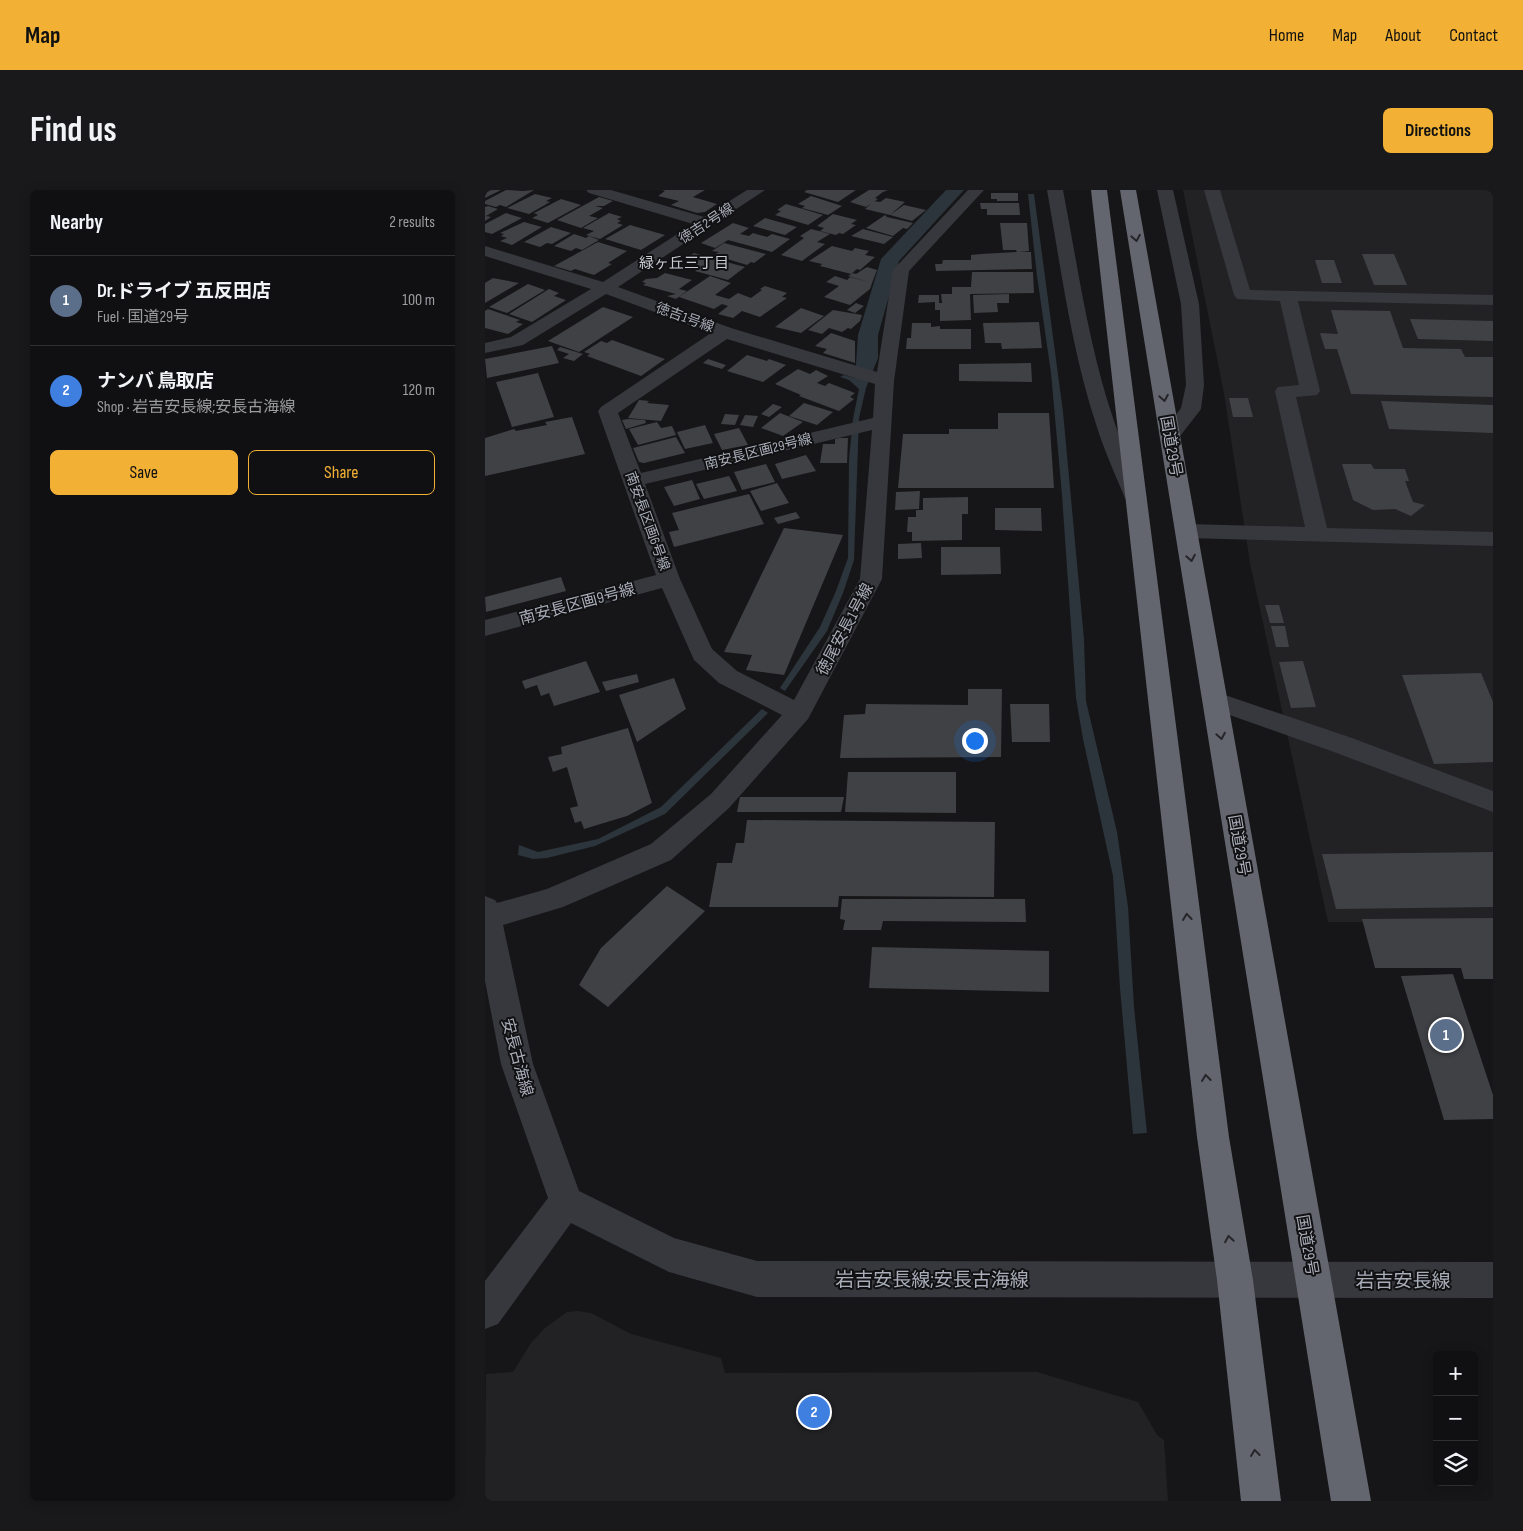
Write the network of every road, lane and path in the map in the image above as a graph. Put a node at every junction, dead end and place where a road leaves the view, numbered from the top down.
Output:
1 (594, 190) edge
2 (757, 190) edge
3 (976, 190) edge
4 (1055, 190) edge
5 (1099, 190) edge
6 (1128, 190) edge
7 (1165, 190) edge
8 (1212, 190) edge
9 (707, 223) junction
10 (485, 251) edge
11 (605, 288) junction
12 (1288, 296) junction
13 (1493, 300) edge
14 (725, 332) junction
15 (485, 348) edge
16 (885, 381) junction
17 (883, 420) junction
18 (1170, 436) junction
19 (633, 480) junction
20 (1136, 498) junction
21 (1187, 531) junction
22 (1317, 534) junction
23 (1493, 539) edge
24 (669, 579) junction
25 (485, 628) edge
26 (1216, 701) junction
27 (799, 713) junction
28 (1493, 802) edge
29 (486, 913) edge
30 (566, 1202) junction
31 (1235, 1280) junction
32 (1314, 1280) junction
33 (1493, 1280) edge
34 (485, 1311) edge
35 (1261, 1501) edge
36 (1351, 1501) edge

1 - 9 street
2 - 9 street, 徳吉2号線
3 - 16 street, 徳尾安長1号線
4 - 20 street
5 - 20 highway
6 -> 18 highway, 国道29号
7 - 18 street
8 - 12 street
9 - 11 street, 徳吉2号線
10 - 11 street, 徳吉1号線
11 - 14 street, 徳吉1号線
11 - 15 street, 徳吉2号線
12 - 13 street
12 - 22 street
14 - 16 street, 徳吉1号線
14 - 19 street, 南安長区画6号線
16 - 17 street, 徳尾安長1号線
17 - 19 street, 南安長区画29号線
17 - 27 street, 徳尾安長1号線
18 - 21 highway, 国道29号
19 - 24 street, 南安長区画6号線
31 -> 20 highway
21 - 22 street
21 -> 26 highway, 国道29号
22 - 23 street
24 - 25 street, 南安長区画9号線
24 - 27 street, 南安長区画6号線
26 - 28 street
26 -> 32 highway, 国道29号
27 - 29 street, 徳尾安長1号線
29 - 30 street, 安長古海線
30 - 31 street, 岩吉安長線;安長古海線
30 - 34 street
31 - 32 street, 岩吉安長線;安長古海線
35 -> 31 highway
32 - 33 street, 岩吉安長線
32 - 36 highway, 国道29号

